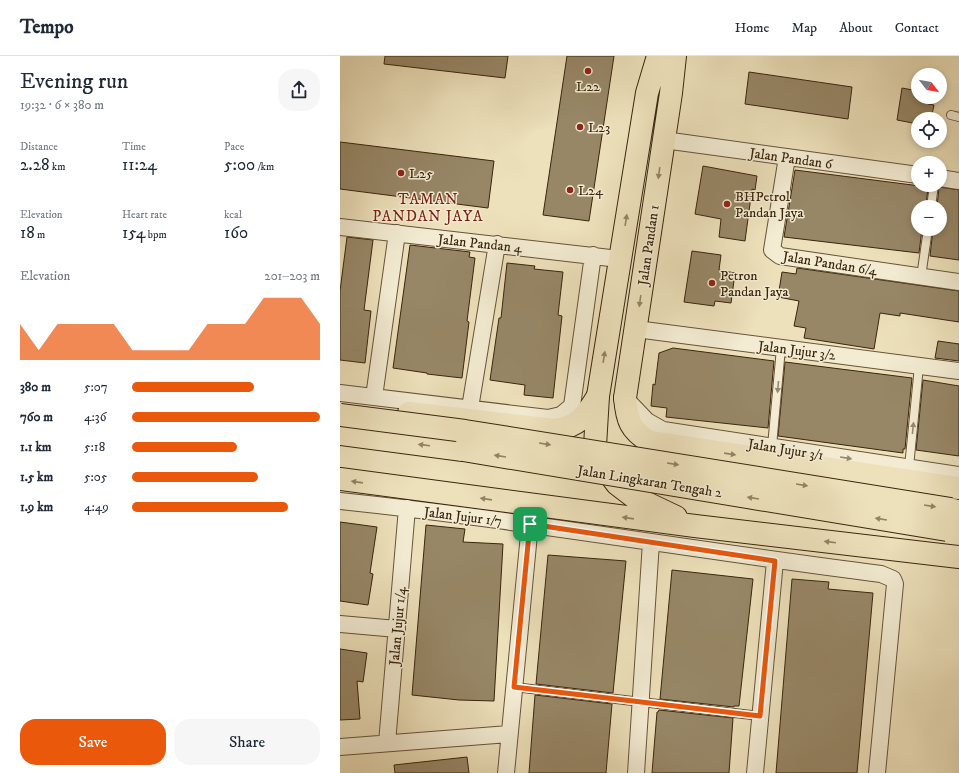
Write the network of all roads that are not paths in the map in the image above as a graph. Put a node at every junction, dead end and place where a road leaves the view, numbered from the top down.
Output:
1 (658, 56) edge
2 (675, 56) edge
3 (664, 140) junction
4 (786, 157) junction
5 (911, 174) edge
6 (947, 179) edge
7 (959, 181) edge
8 (340, 227) edge
9 (397, 233) junction
10 (927, 236) edge
11 (497, 244) junction
12 (593, 255) junction
13 (619, 258) junction
14 (921, 277) junction
15 (959, 282) edge
16 (636, 329) junction
17 (781, 348) junction
18 (919, 366) junction
19 (959, 371) edge
20 (340, 393) edge
21 (598, 396) junction
22 (374, 397) junction
23 (625, 398) junction
24 (340, 405) edge
25 (470, 408) junction
26 (340, 415) edge
27 (340, 434) edge
28 (772, 446) junction
29 (909, 467) junction
30 (959, 475) edge
31 (340, 479) edge
32 (959, 488) edge
33 (340, 501) edge
34 (407, 508) junction
35 (954, 520) edge
36 (530, 524) junction
37 (695, 526) junction
38 (651, 542) junction
39 (959, 557) edge
40 (775, 561) junction
41 (340, 624) edge
42 (397, 629) junction
43 (514, 687) junction
44 (640, 702) junction
45 (760, 716) junction
46 (509, 734) junction
47 (387, 743) junction
48 (340, 747) edge
49 (506, 773) edge
50 (636, 773) edge
51 (755, 773) edge
52 (877, 773) edge

13 -> 1 highway, Jalan Pandan 1
2 - 3 highway, Jalan Pandan 1
3 - 4 street, Jalan Pandan 6
3 -> 16 highway, Jalan Pandan 1
4 - 5 street, Jalan Pandan 6
4 - 14 street, Jalan Pandan 6/4
6 - 7 street
8 - 9 street, Jalan Pandan 4
9 - 11 street, Jalan Pandan 4
9 - 22 street
10 - 14 lane
11 - 12 street, Jalan Pandan 4
11 - 25 street
12 - 13 street, Jalan Pandan 4
12 - 25 street
21 -> 13 highway, Jalan Pandan 1
14 - 15 street, Jalan Pandan 6/4
16 - 17 street, Jalan Jujur 3/2
16 - 23 highway, Jalan Pandan 1
17 - 18 street, Jalan Jujur 3/2
17 -> 28 lane
18 - 19 street, Jalan Jujur 3/2
29 -> 18 lane
20 - 22 street
21 - 24 highway
21 - 37 highway, Jalan Pandan 1
22 - 25 street
23 - 28 street, Jalan Jujur 3/1
23 -> 32 highway, Jalan Pandan 1
26 -> 35 highway, Jalan Lingkaran Tengah 2, bridge
35 -> 27 highway, Jalan Lingkaran Tengah 2, bridge
28 -> 29 street, Jalan Jujur 3/1
29 - 30 street, Jalan Jujur 3/1
37 -> 31 highway
33 - 34 street, Jalan Jujur 1/7
34 - 36 street, Jalan Jujur 1/7
34 - 42 street, Jalan Jujur 1/4
36 - 38 street, Jalan Jujur 1/7
36 - 43 street
39 -> 37 highway
38 - 40 street, Jalan Jujur 1/7
38 - 44 street
40 - 45 street
40 - 52 street, Jalan Jujur 1/7
41 - 42 street
42 - 47 street, Jalan Jujur 1/4
43 - 44 lane
43 - 46 street
44 - 45 lane
44 - 50 street
45 - 51 street
46 - 47 street
46 - 49 street
47 - 48 street

